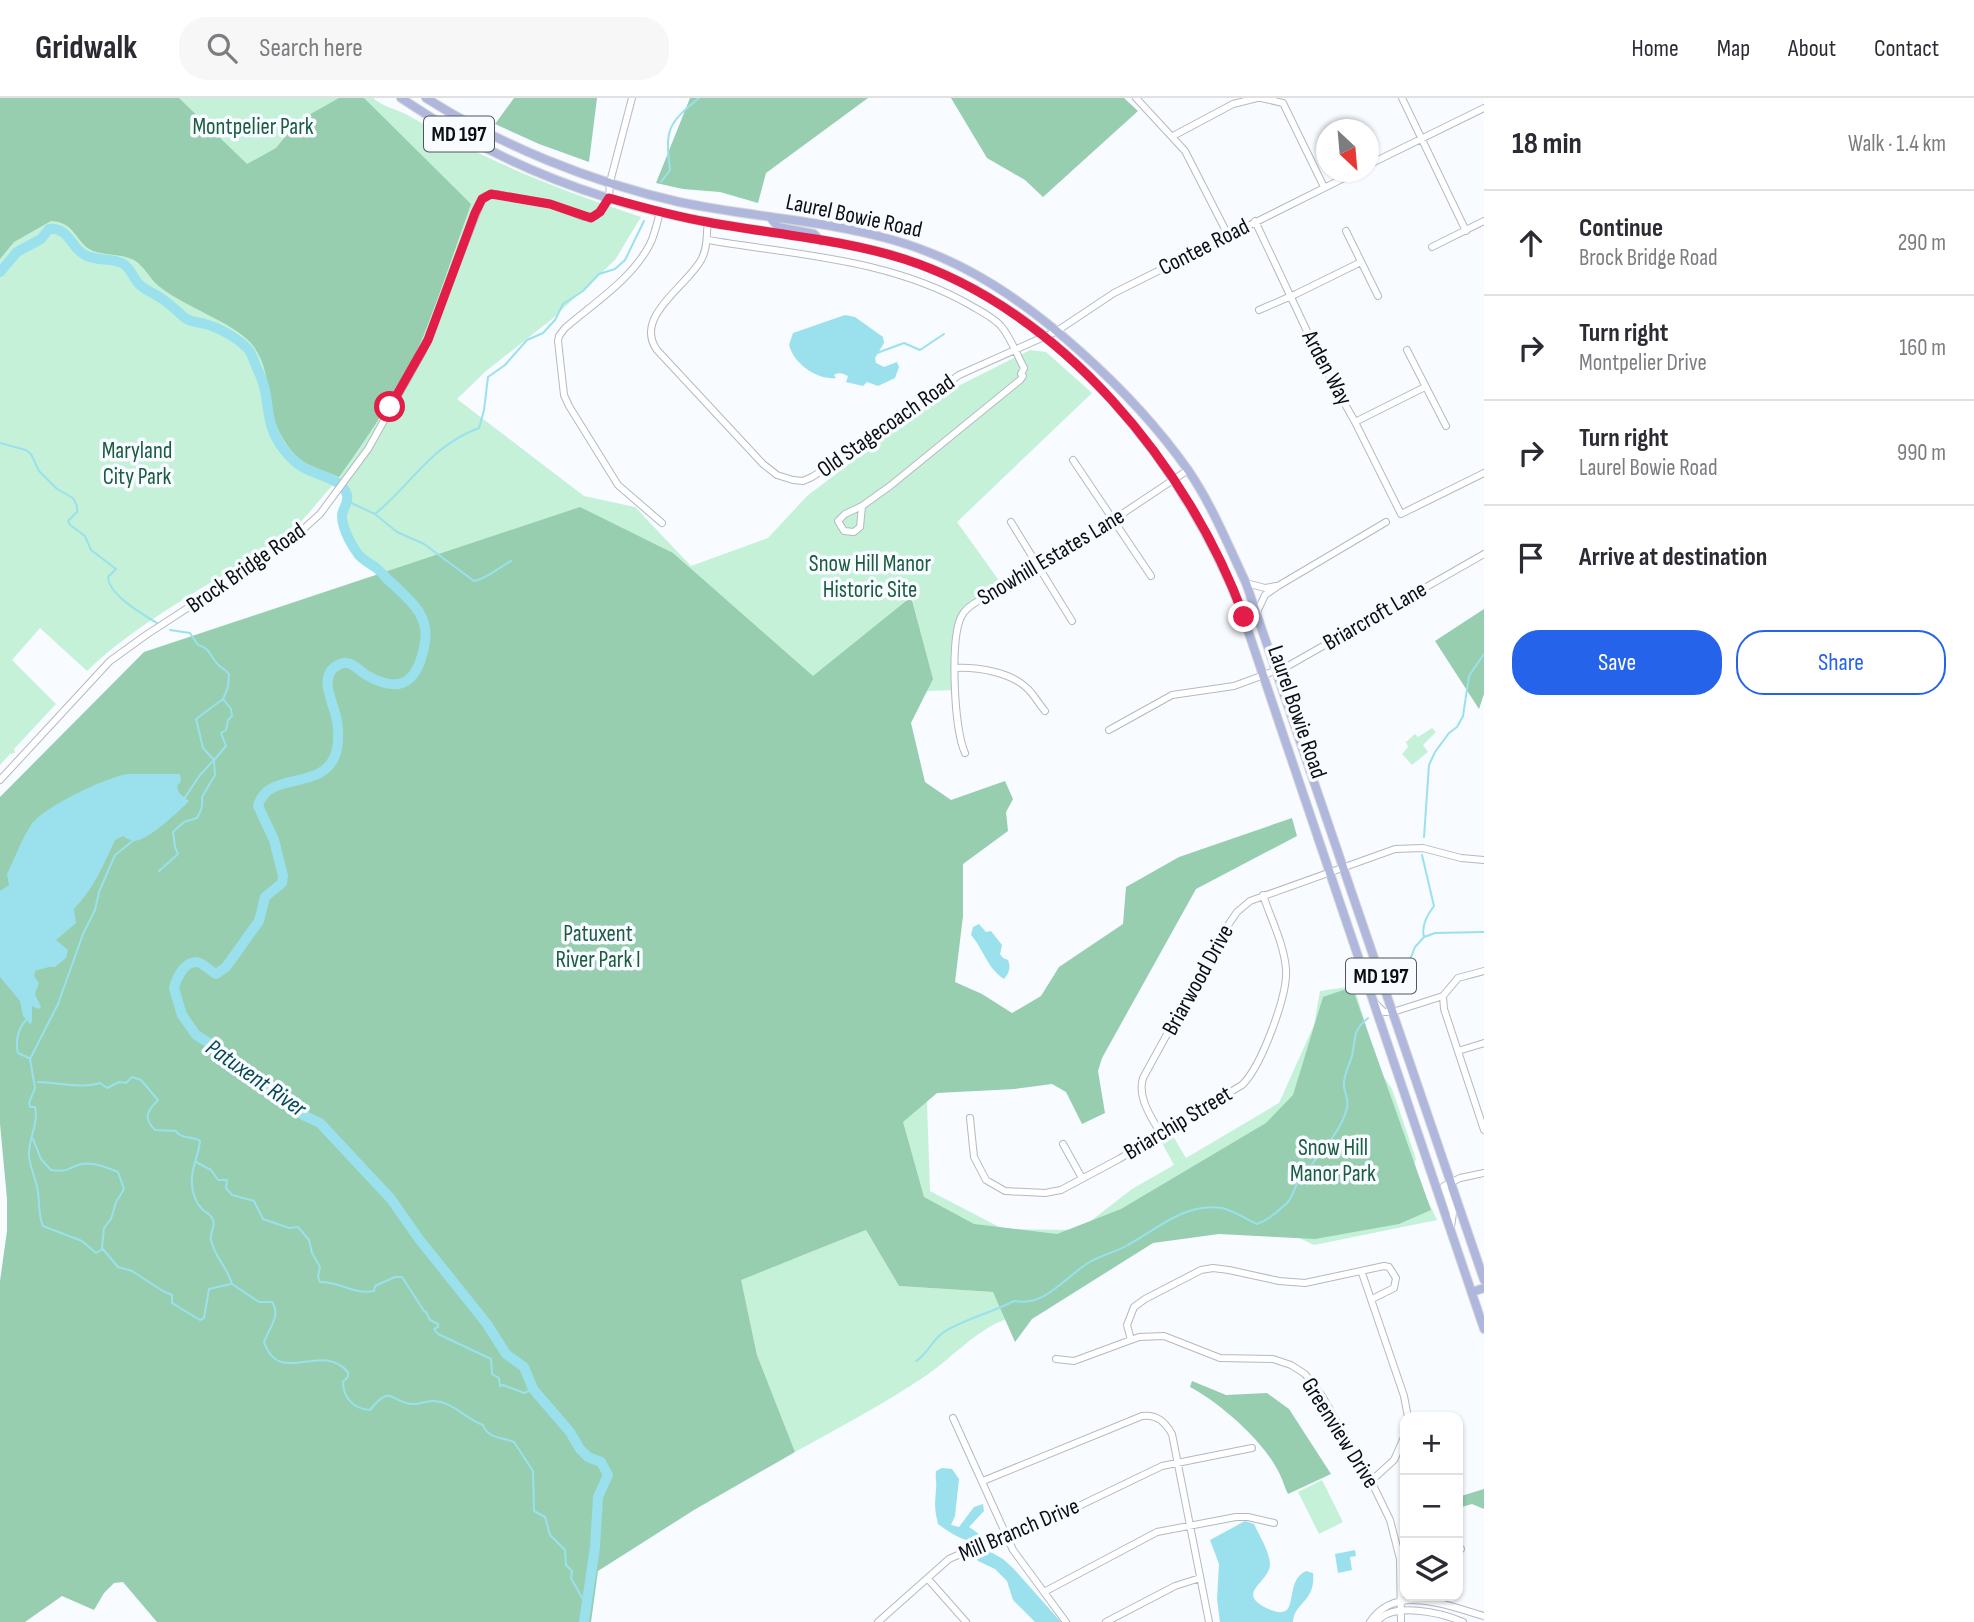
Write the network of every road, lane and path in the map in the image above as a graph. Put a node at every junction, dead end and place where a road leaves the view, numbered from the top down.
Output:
1 (401, 98) edge
2 (426, 98) edge
3 (632, 98) edge
4 (1136, 98) edge
5 (1261, 98) edge
6 (1402, 98) edge
7 (1484, 108) edge
8 (1173, 136) junction
9 (1421, 139) junction
10 (1379, 160) edge
11 (610, 182) junction
12 (1335, 182) edge
13 (1324, 187) junction
14 (609, 198) junction
15 (660, 212) junction
16 (770, 217) junction
17 (1255, 221) junction
18 (1484, 221) edge
19 (708, 222) junction
20 (1346, 231) dead end
21 (1466, 231) junction
22 (1228, 235) junction
23 (708, 240) junction
24 (821, 241) junction
25 (1432, 247) dead end
26 (1361, 262) junction
27 (1290, 295) junction
28 (1378, 296) dead end
29 (1259, 310) dead end
30 (1058, 331) junction
31 (1044, 338) junction
32 (1015, 350) junction
33 (1407, 350) dead end
34 (1425, 387) junction
35 (1355, 422) junction
36 (1446, 426) dead end
37 (1073, 460) dead end
38 (1188, 470) junction
39 (1484, 472) edge
40 (1174, 479) junction
41 (862, 506) junction
42 (1113, 520) junction
43 (1011, 522) dead end
44 (1386, 522) dead end
45 (662, 523) dead end
46 (1484, 554) edge
47 (1039, 566) junction
48 (1151, 576) dead end
49 (1246, 583) junction
50 (1278, 586) junction
51 (1257, 612) junction
52 (1072, 621) dead end
53 (955, 668) junction
54 (1278, 671) junction
55 (1264, 676) junction
56 (1045, 711) dead end
57 (1109, 730) dead end
58 (965, 753) dead end
59 (0, 780) edge
60 (1484, 860) edge
61 (1344, 867) junction
62 (1330, 872) junction
63 (1263, 895) junction
64 (1484, 971) edge
65 (1443, 996) junction
66 (1374, 1001) junction
67 (1393, 1012) junction
68 (1484, 1043) edge
69 (1458, 1051) junction
70 (1481, 1107) edge
71 (970, 1118) dead end
72 (1484, 1129) edge
73 (1161, 1134) junction
74 (1063, 1144) dead end
75 (1484, 1173) edge
76 (1083, 1178) junction
77 (1451, 1182) junction
78 (1451, 1229) junction
79 (1362, 1273) junction
80 (1484, 1280) edge
81 (1484, 1288) edge
82 (1472, 1292) junction
83 (1372, 1299) junction
84 (1480, 1305) edge
85 (1484, 1329) edge
86 (1131, 1340) junction
87 (1056, 1359) dead end
88 (1407, 1412) edge
89 (953, 1418) dead end
90 (1400, 1446) edge
91 (1252, 1448) dead end
92 (1177, 1462) junction
93 (983, 1480) junction
94 (1371, 1481) junction
95 (1274, 1523) dead end
96 (1190, 1526) junction
97 (1008, 1536) junction
98 (1400, 1550) edge
99 (1200, 1578) junction
100 (928, 1579) junction
101 (1044, 1592) junction
102 (1400, 1600) edge
103 (1402, 1601) edge
104 (1411, 1601) edge
105 (1401, 1610) junction
106 (1484, 1616) edge
107 (878, 1622) edge
108 (966, 1622) edge
109 (1066, 1622) edge
110 (1106, 1622) edge
111 (1209, 1622) edge
112 (1370, 1622) edge
113 (1377, 1622) edge
114 (1401, 1622) edge
115 (1463, 1622) edge

1 - 14 main road, Laurel Bowie Road / MD 197
2 - 11 main road, Laurel Bowie Road / MD 197
3 - 11 street
4 - 8 street
5 - 8 street
5 - 13 street
6 - 9 street
7 - 9 street
8 - 22 street
9 - 10 street
9 - 21 street
11 - 14 street
11 - 16 main road, Laurel Bowie Road / MD 197
12 - 13 street, Contee Road
13 - 17 street, Contee Road
14 - 15 main road, Laurel Bowie Road / MD 197
14 - 59 street, Brock Bridge Road
15 - 19 main road, Laurel Bowie Road / MD 197
15 - 45 street
16 - 24 main road
16 - 30 main road, Laurel Bowie Road / MD 197
17 - 22 street, Contee Road
17 - 27 street, Arden Way
18 - 21 street
19 - 23 street, Old Stagecoach Road
19 - 24 main road, Laurel Bowie Road / MD 197
20 - 26 street
21 - 25 street
22 - 30 street, Contee Road
23 - 32 street
23 - 32 street, Old Stagecoach Road
24 - 31 main road, Laurel Bowie Road / MD 197
26 - 27 street
26 - 28 street
27 - 29 street
27 - 35 street, Arden Way
30 - 31 street, Old Stagecoach Road
30 - 38 main road, Laurel Bowie Road / MD 197
31 - 32 street, Old Stagecoach Road
31 - 40 main road, Laurel Bowie Road / MD 197
32 - 41 street
33 - 34 street
34 - 35 street
34 - 36 street
35 - 39 street, Arden Way
37 - 42 street
38 - 40 street, Snowhill Estates Lane
38 - 49 main road, Laurel Bowie Road / MD 197
40 - 42 street, Snowhill Estates Lane
40 - 55 main road, Laurel Bowie Road / MD 197
41 - 41 street
42 - 47 street, Snowhill Estates Lane
42 - 48 street
43 - 47 street
44 - 50 street
46 - 54 street, Briarcroft Lane
47 - 52 street
47 - 53 street, Snowhill Estates Lane
49 - 50 street
49 - 51 main road, Laurel Bowie Road / MD 197
50 - 51 street
51 - 54 main road, Laurel Bowie Road / MD 197
53 - 56 street
53 - 58 street, Snowhill Estates Lane
54 - 55 street, Briarcroft Lane
54 - 61 main road, Laurel Bowie Road / MD 197
55 - 57 street, Briarcroft Lane
55 - 62 main road, Laurel Bowie Road / MD 197
60 - 61 street, Briarwood Drive
61 - 62 street, Briarwood Drive
61 - 67 main road, Laurel Bowie Road / MD 197
62 - 63 street, Briarwood Drive
62 - 66 main road, Laurel Bowie Road / MD 197
63 - 73 street, Briarwood Drive
63 - 73 street, Briarchip Street
64 - 65 street
65 - 67 street
65 - 69 street
66 - 67 street
66 - 78 main road, Laurel Bowie Road / MD 197
67 - 77 main road, Laurel Bowie Road / MD 197
68 - 69 street
69 - 70 street
70 - 72 street
71 - 76 street, Briarchip Street
73 - 76 street, Briarchip Street
74 - 76 street
75 - 77 street
77 - 78 street
77 - 80 main road, Laurel Bowie Road / MD 197
78 - 82 main road, Laurel Bowie Road / MD 197
79 - 83 street
79 - 83 street
79 - 86 street
81 - 82 main road
82 - 84 main road, Laurel Bowie Road / MD 197
83 - 88 street
84 - 85 main road, Laurel Bowie Road / MD 197
86 - 87 street, Greenview Drive
86 - 94 street, Greenview Drive
89 - 93 street
90 - 94 street
91 - 92 street, Mill Branch Drive
92 - 93 street
92 - 96 street
92 - 97 street, Mill Branch Drive
93 - 97 street
94 - 98 street, Greenview Drive
95 - 96 street
96 - 99 street
96 - 101 street
97 - 100 street, Mill Branch Drive
97 - 101 street
99 - 110 street
99 - 111 street
100 - 107 street, Mill Branch Drive
100 - 108 street
101 - 109 street
102 - 112 street
103 - 105 street, Greenview Drive
104 - 106 street
105 - 113 street
105 - 114 street, Greenview Drive
105 - 115 street

